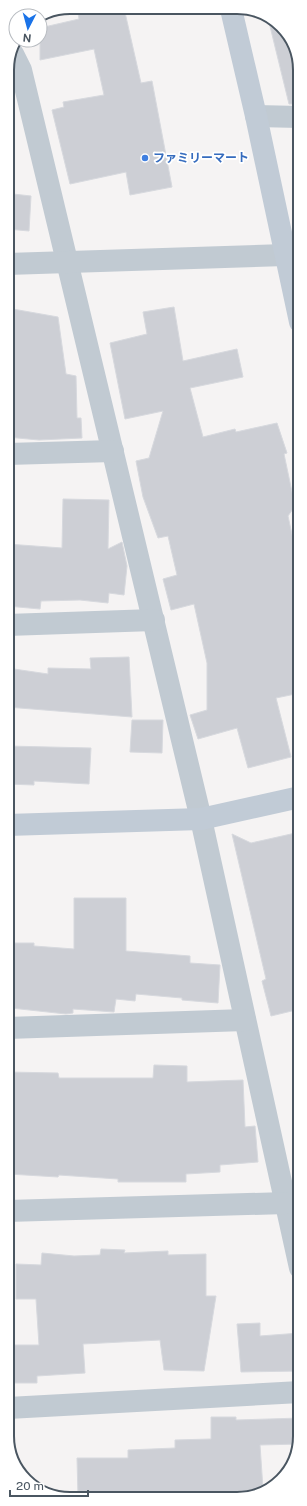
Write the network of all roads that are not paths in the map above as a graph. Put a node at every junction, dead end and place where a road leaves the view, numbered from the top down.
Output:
1 (232, 14) edge
2 (14, 69) edge
3 (256, 116) junction
4 (293, 117) edge
5 (285, 255) junction
6 (67, 262) junction
7 (14, 264) edge
8 (293, 291) edge
9 (113, 451) junction
10 (14, 454) edge
11 (154, 620) junction
12 (14, 625) edge
13 (293, 799) edge
14 (201, 819) junction
15 (14, 825) edge
16 (245, 1020) junction
17 (14, 1028) edge
18 (286, 1203) junction
19 (14, 1211) edge
20 (293, 1236) edge
21 (293, 1392) edge
22 (14, 1408) edge

1 - 3 street
2 - 6 street
3 - 4 street
3 - 5 street
5 - 6 street
5 - 8 street
6 - 7 street
6 - 9 street
9 - 10 street
9 - 11 street
11 - 12 street
11 - 14 street
13 - 14 street
14 - 15 street
14 - 16 street
16 - 17 street
16 - 18 street
18 - 19 street
18 - 20 street
21 - 22 street

